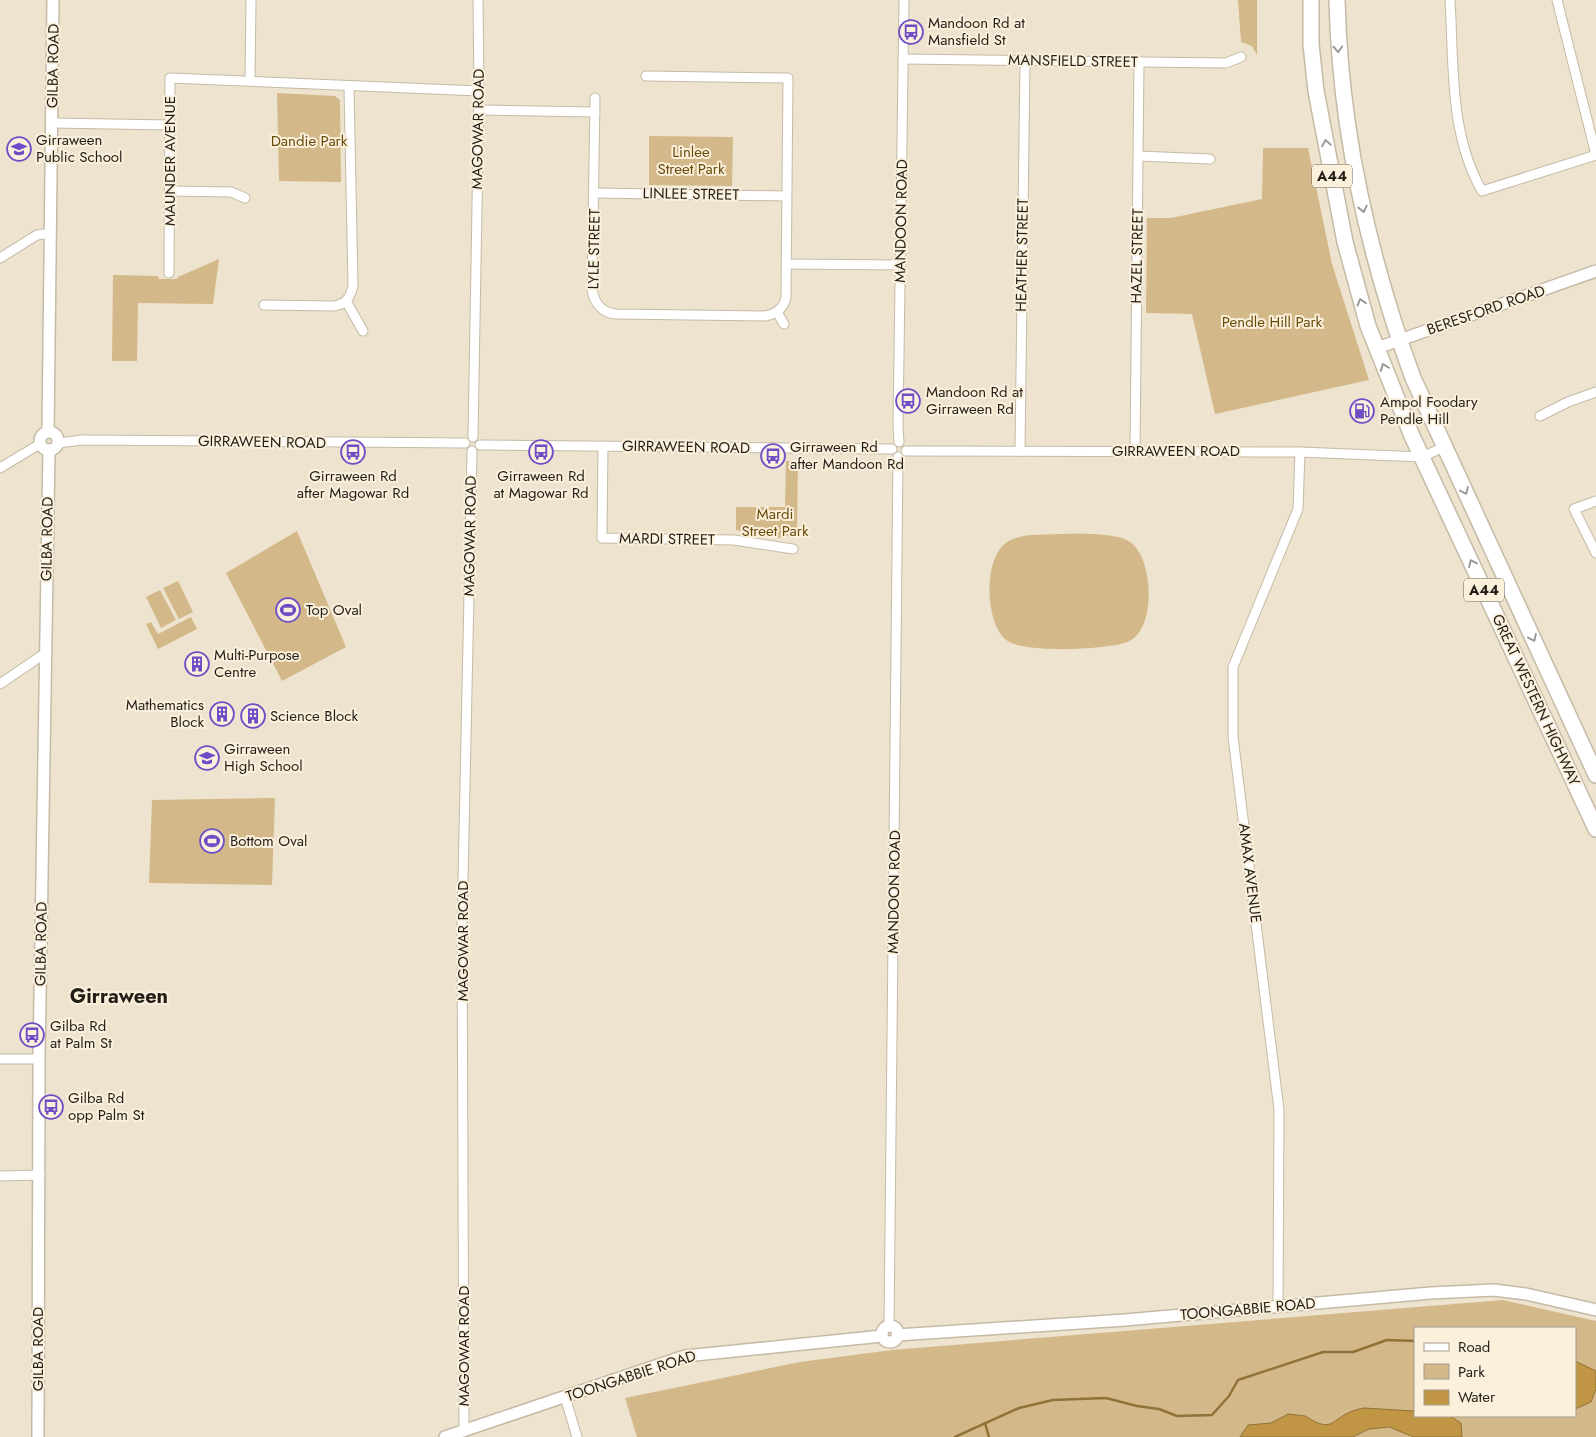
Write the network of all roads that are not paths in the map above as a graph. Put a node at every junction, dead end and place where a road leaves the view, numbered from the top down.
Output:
1 (53, 0) edge
2 (251, 0) edge
3 (478, 0) edge
4 (904, 0) edge
5 (1311, 0) edge
6 (1336, 0) edge
7 (1450, 0) edge
8 (1557, 0) edge
9 (1241, 57) dead end
10 (903, 59) junction
11 (1025, 60) junction
12 (1139, 61) junction
13 (646, 76) dead end
14 (250, 80) junction
15 (350, 87) junction
16 (479, 91) junction
17 (595, 98) dead end
18 (479, 110) junction
19 (595, 112) junction
20 (52, 123) junction
21 (170, 125) junction
22 (1596, 155) edge
23 (1139, 156) junction
24 (1210, 159) dead end
25 (170, 192) junction
26 (595, 193) junction
27 (786, 196) junction
28 (245, 198) dead end
29 (50, 233) junction
30 (0, 258) edge
31 (786, 264) junction
32 (901, 265) junction
33 (1596, 271) edge
34 (169, 273) dead end
35 (346, 301) junction
36 (264, 305) dead end
37 (777, 312) junction
38 (784, 324) dead end
39 (363, 331) dead end
40 (1400, 340) junction
41 (1376, 348) junction
42 (1596, 392) edge
43 (1540, 416) dead end
44 (473, 437) junction
45 (900, 442) junction
46 (466, 444) junction
47 (480, 445) junction
48 (49, 446) junction
49 (603, 446) junction
50 (1444, 446) junction
51 (892, 449) junction
52 (906, 451) junction
53 (1020, 451) junction
54 (1135, 451) junction
55 (472, 452) junction
56 (1300, 452) junction
57 (898, 457) junction
58 (1422, 457) junction
59 (0, 468) edge
60 (1596, 501) edge
61 (793, 549) dead end
62 (1596, 553) edge
63 (44, 654) junction
64 (0, 684) edge
65 (1596, 774) edge
66 (1596, 830) edge
67 (0, 1059) edge
68 (39, 1059) junction
69 (40, 1175) junction
70 (0, 1176) edge
71 (1278, 1306) junction
72 (1596, 1310) edge
73 (889, 1333) junction
74 (565, 1396) junction
75 (464, 1430) junction
76 (38, 1437) edge
77 (445, 1437) edge
78 (577, 1437) edge

1 - 20 street, GILBA ROAD
2 - 14 street
3 - 16 street, MAGOWAR ROAD
4 - 10 street, MANDOON ROAD
41 -> 5 highway, GREAT WESTERN HIGHWAY / A44
6 -> 40 highway, GREAT WESTERN HIGHWAY / A44
7 - 22 street
8 - 22 street
9 - 12 street, MANSFIELD STREET
10 - 11 street, MANSFIELD STREET
10 - 32 street, MANDOON ROAD
11 - 12 street, MANSFIELD STREET
11 - 53 street, HEATHER STREET
12 - 23 street, HAZEL STREET
13 - 27 street
14 - 15 street, MAUNDER AVENUE
14 - 21 street, MAUNDER AVENUE
15 - 16 street, MAUNDER AVENUE
15 - 35 street
16 - 18 street, MAGOWAR ROAD
17 - 19 street, LYLE STREET
18 - 19 street
18 - 44 street, MAGOWAR ROAD
19 - 26 street, LYLE STREET
20 - 21 street
20 - 29 street, GILBA ROAD
21 - 25 street, MAUNDER AVENUE
23 - 24 street
23 - 54 street, HAZEL STREET
25 - 28 street
25 - 34 street, MAUNDER AVENUE
26 - 27 street, LINLEE STREET
26 - 37 street, LYLE STREET
27 - 31 street
29 - 30 street
29 - 48 street, GILBA ROAD
31 - 32 street
31 - 37 street
32 - 45 street, MANDOON ROAD
33 - 40 street, BERESFORD ROAD
35 - 36 street
35 - 39 street
37 - 38 street
40 - 41 street, BERESFORD ROAD
40 - 50 highway, GREAT WESTERN HIGHWAY / A44
58 -> 41 highway, GREAT WESTERN HIGHWAY / A44
42 - 43 street
44 - 46 street
44 - 47 street
45 - 51 street
45 - 52 street
46 - 48 street, GIRRAWEEN ROAD
46 - 55 street
47 - 49 street, GIRRAWEEN ROAD
47 - 55 street
48 - 59 street, GIRRAWEEN ROAD
48 - 63 street, GILBA ROAD
49 - 51 street, GIRRAWEEN ROAD
49 - 61 street, MARDI STREET
50 - 58 street, GIRRAWEEN ROAD
50 -> 65 highway, GREAT WESTERN HIGHWAY / A44
51 - 57 street
52 - 53 street, GIRRAWEEN ROAD
52 - 57 street
53 - 54 street, GIRRAWEEN ROAD
54 - 56 street, GIRRAWEEN ROAD
55 - 75 street, MAGOWAR ROAD
56 - 58 street, GIRRAWEEN ROAD
56 - 71 street, AMAX AVENUE
57 - 73 street, MANDOON ROAD
66 -> 58 highway, GREAT WESTERN HIGHWAY / A44
60 - 62 street
63 - 64 street
63 - 68 street, GILBA ROAD
67 - 68 street
68 - 69 street, GILBA ROAD
69 - 70 street
69 - 76 street, GILBA ROAD
71 - 72 street, TOONGABBIE ROAD
71 - 73 street, TOONGABBIE ROAD
73 - 74 street, TOONGABBIE ROAD
74 - 75 street, TOONGABBIE ROAD
74 - 78 street
75 - 77 street, TOONGABBIE ROAD

